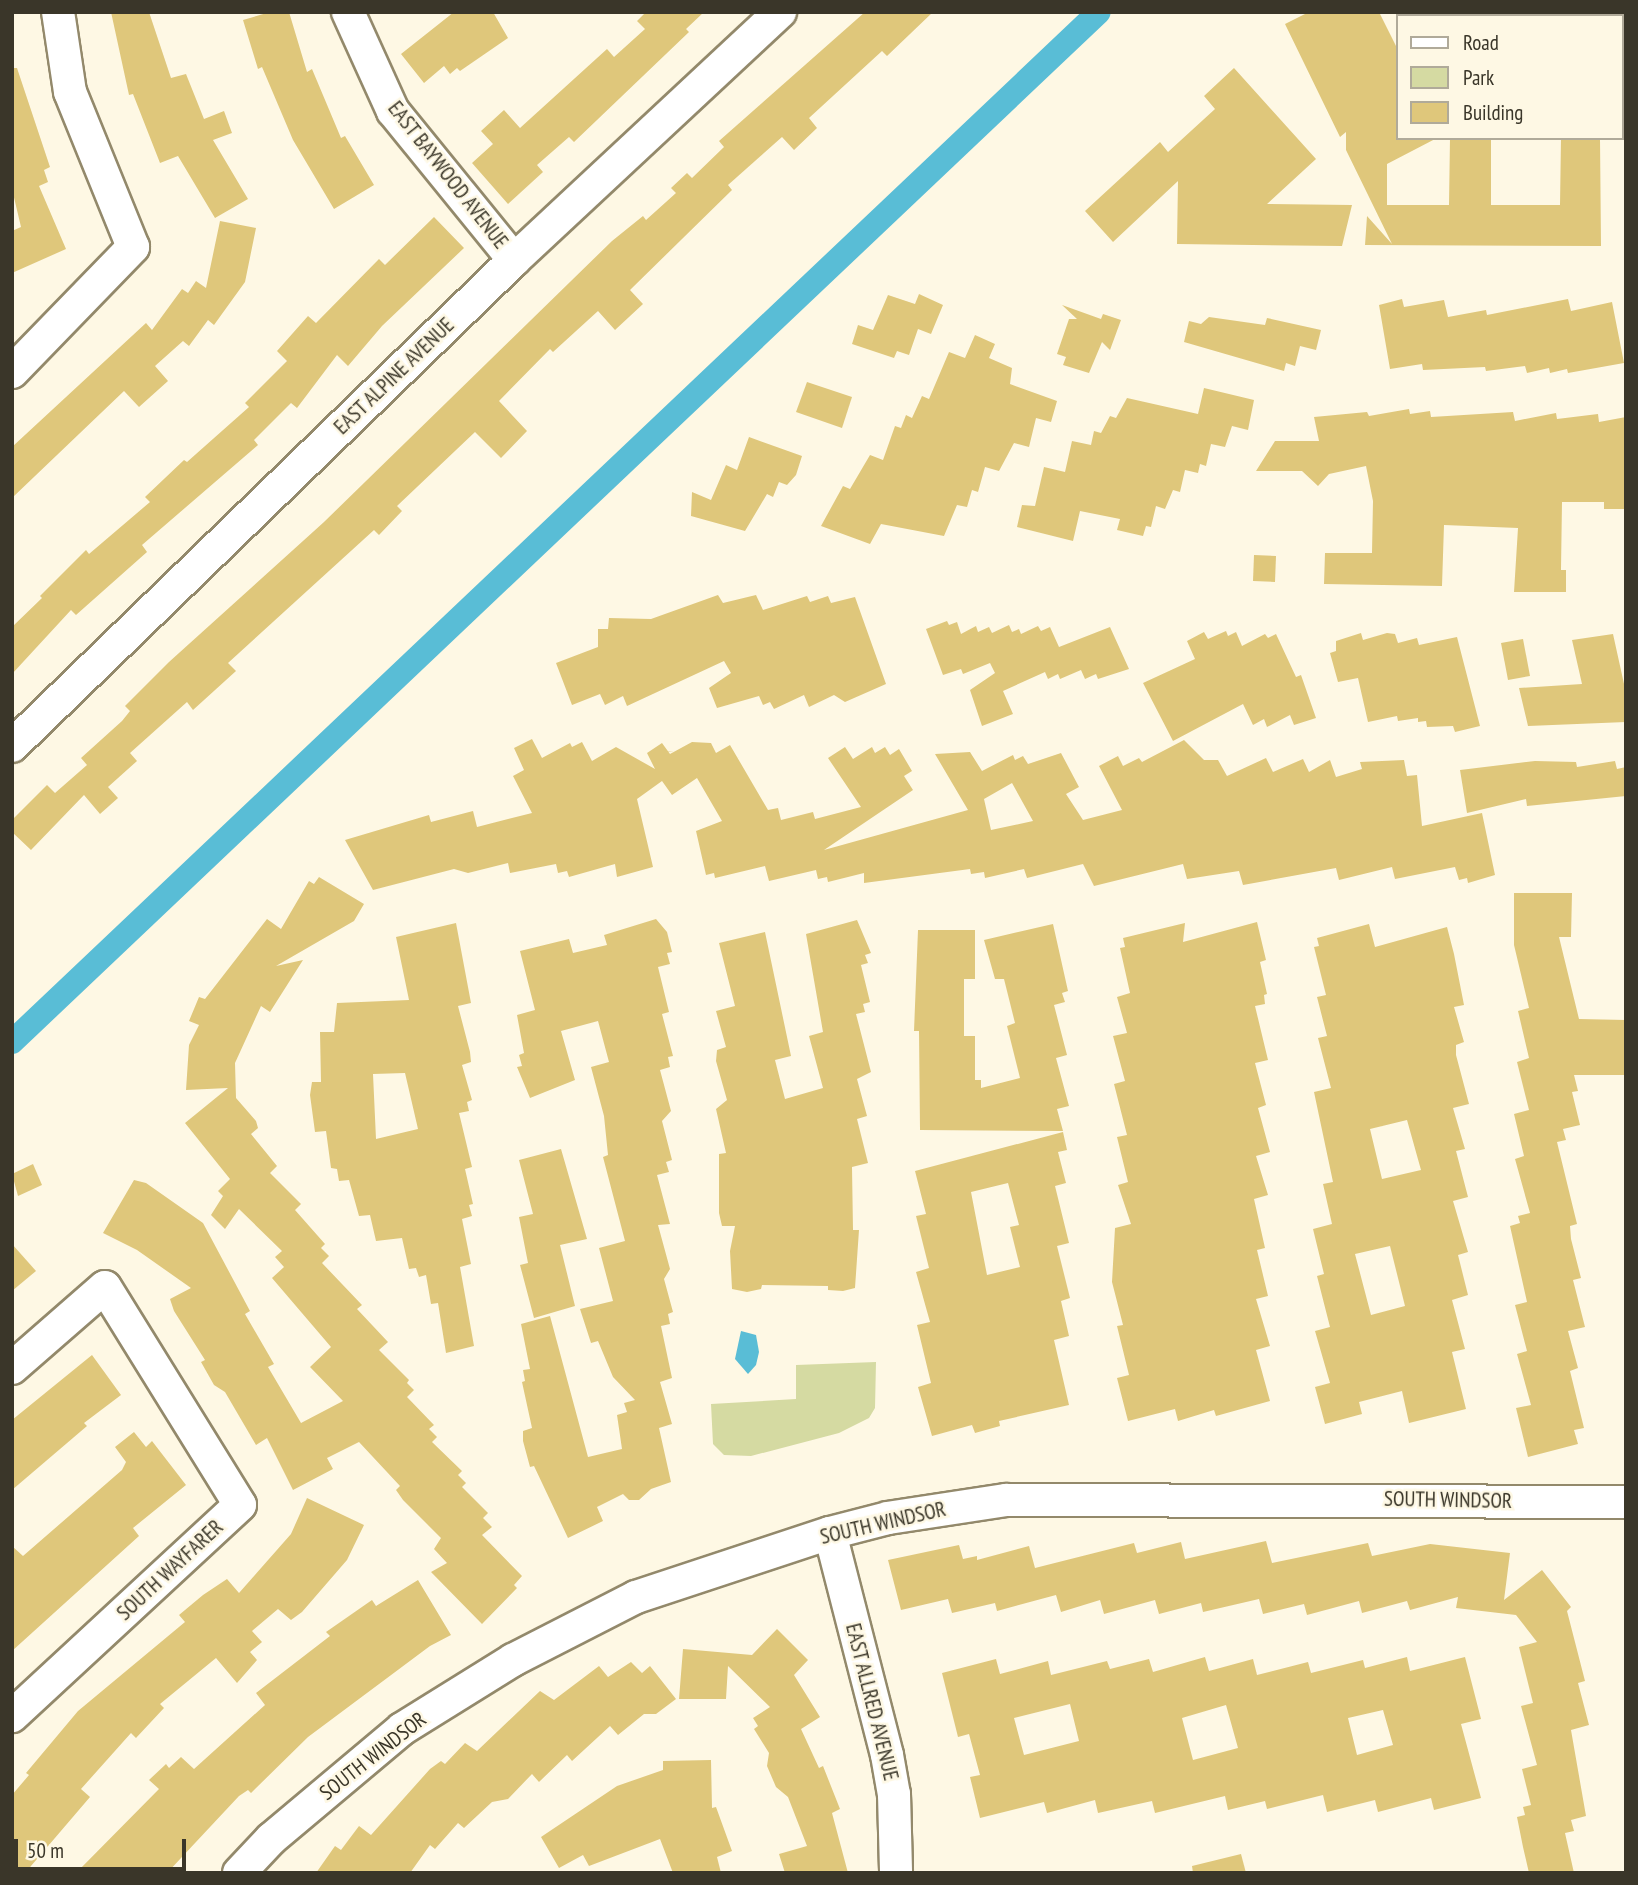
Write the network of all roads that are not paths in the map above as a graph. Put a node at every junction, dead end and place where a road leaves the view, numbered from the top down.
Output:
1 (58, 12) edge
2 (780, 12) edge
3 (350, 13) edge
4 (514, 260) junction
5 (12, 372) edge
6 (12, 746) edge
7 (12, 1368) edge
8 (1626, 1502) edge
9 (830, 1533) junction
10 (12, 1716) edge
11 (239, 1873) edge
12 (896, 1873) edge

1 - 5 street
2 - 4 street, EAST ALPINE AVENUE
3 - 4 street, EAST BAYWOOD AVENUE
4 - 6 street, EAST ALPINE AVENUE
7 - 10 street, SOUTH WAYFARER
8 - 9 street, SOUTH WINDSOR
9 - 11 street, SOUTH WINDSOR
9 - 12 street, EAST ALLRED AVENUE

